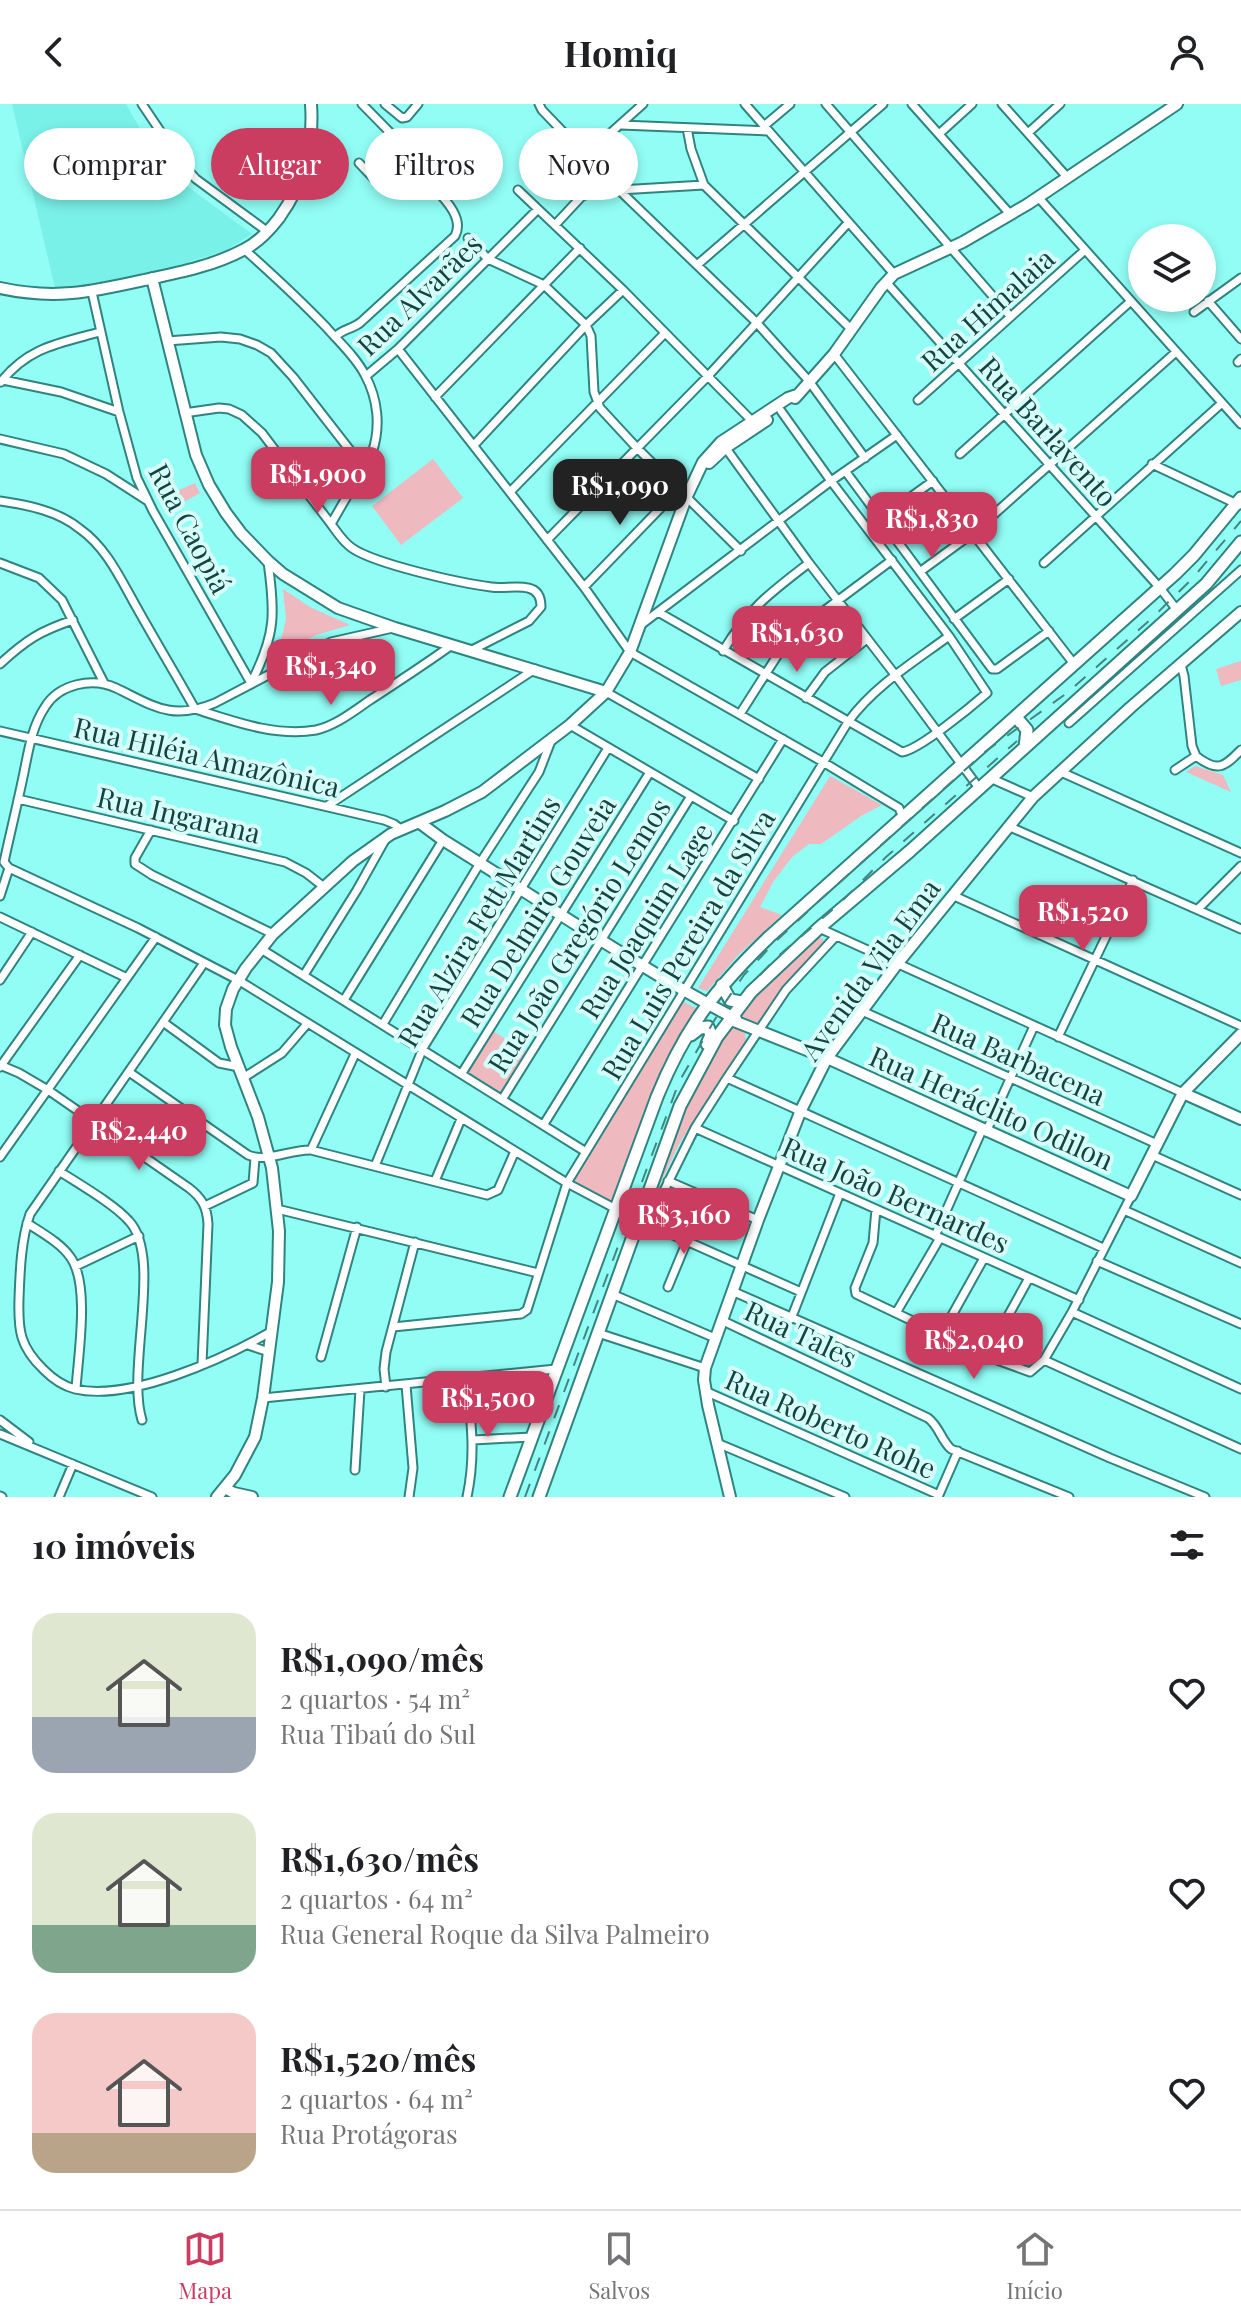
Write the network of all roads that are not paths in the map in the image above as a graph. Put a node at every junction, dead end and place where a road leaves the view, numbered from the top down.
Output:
1 (142, 104) edge
2 (311, 104) edge
3 (362, 104) edge
4 (385, 104) edge
5 (418, 104) edge
6 (539, 104) edge
7 (643, 104) edge
8 (745, 104) edge
9 (790, 104) edge
10 (826, 104) edge
11 (883, 104) edge
12 (912, 104) edge
13 (972, 104) edge
14 (1002, 104) edge
15 (1060, 104) edge
16 (1177, 104) edge
17 (621, 125) junction
18 (560, 128) edge
19 (618, 128) edge
20 (687, 128) junction
21 (766, 129) junction
22 (851, 133) junction
23 (1028, 133) junction
24 (939, 134) junction
25 (359, 163) dead end
26 (805, 173) junction
27 (1067, 177) junction
28 (704, 185) junction
29 (638, 187) edge
30 (518, 190) dead end
31 (1038, 197) junction
32 (443, 200) edge
33 (578, 200) edge
34 (629, 200) edge
35 (537, 210) junction
36 (1010, 214) junction
37 (848, 223) junction
38 (746, 224) junction
39 (555, 225) junction
40 (268, 232) junction
41 (468, 238) dead end
42 (580, 248) junction
43 (951, 248) junction
44 (245, 250) junction
45 (1085, 250) junction
46 (488, 259) junction
47 (697, 265) junction
48 (152, 278) junction
49 (799, 278) junction
50 (890, 278) junction
51 (1241, 278) edge
52 (544, 285) junction
53 (0, 288) edge
54 (623, 290) junction
55 (92, 292) junction
56 (1216, 295) edge
57 (1128, 298) edge
58 (1128, 304) edge
59 (1216, 310) edge
60 (1141, 312) edge
61 (1010, 316) junction
62 (756, 322) junction
63 (586, 325) junction
64 (852, 330) junction
65 (100, 332) junction
66 (665, 333) junction
67 (335, 337) junction
68 (1241, 339) edge
69 (167, 341) junction
70 (398, 349) junction
71 (1176, 352) junction
72 (834, 354) junction
73 (959, 363) junction
74 (366, 376) junction
75 (708, 376) junction
76 (1, 381) edge
77 (809, 381) junction
78 (797, 395) junction
79 (435, 397) junction
80 (918, 400) dead end
81 (596, 402) junction
82 (1222, 403) junction
83 (781, 411) junction
84 (119, 412) junction
85 (184, 413) junction
86 (1005, 414) junction
87 (754, 424) junction
88 (1241, 424) edge
89 (897, 435) junction
90 (0, 439) edge
91 (474, 445) junction
92 (723, 445) junction
93 (637, 448) junction
94 (960, 454) dead end
95 (865, 458) junction
96 (1152, 464) junction
97 (1050, 466) junction
98 (363, 467) junction
99 (846, 472) junction
100 (831, 481) junction
101 (933, 481) junction
102 (510, 492) junction
103 (682, 494) junction
104 (0, 501) edge
105 (148, 501) junction
106 (1240, 502) edge
107 (1096, 517) junction
108 (880, 519) junction
109 (779, 522) junction
110 (331, 524) junction
111 (973, 533) junction
112 (547, 540) junction
113 (1241, 542) edge
114 (741, 551) junction
115 (892, 560) junction
116 (268, 561) junction
117 (0, 563) edge
118 (809, 563) junction
119 (1044, 563) dead end
120 (1241, 570) edge
121 (921, 571) junction
122 (1009, 579) junction
123 (584, 587) junction
124 (1160, 588) junction
125 (837, 601) junction
126 (1177, 610) junction
127 (658, 612) junction
128 (1239, 614) edge
129 (954, 619) junction
130 (73, 620) junction
131 (641, 624) junction
132 (395, 628) junction
133 (1049, 631) junction
134 (949, 636) junction
135 (867, 639) junction
136 (453, 644) junction
137 (472, 650) junction
138 (723, 651) junction
139 (630, 652) junction
140 (0, 664) edge
141 (1074, 664) junction
142 (1181, 665) junction
143 (535, 669) junction
144 (764, 674) junction
145 (896, 676) junction
146 (104, 683) junction
147 (251, 683) junction
148 (606, 692) junction
149 (806, 698) junction
150 (195, 709) junction
151 (740, 714) junction
152 (1016, 717) junction
153 (848, 722) junction
154 (1069, 723) dead end
155 (570, 725) junction
156 (0, 731) edge
157 (937, 731) junction
158 (32, 737) junction
159 (552, 738) junction
160 (783, 739) junction
161 (1025, 747) junction
162 (608, 748) junction
163 (1241, 750) edge
164 (1196, 756) junction
165 (823, 762) junction
166 (963, 765) junction
167 (1175, 770) dead end
168 (650, 772) junction
169 (1061, 772) junction
170 (990, 778) junction
171 (759, 779) junction
172 (979, 788) junction
173 (691, 796) junction
174 (1033, 797) junction
175 (18, 799) junction
176 (327, 806) junction
177 (903, 818) junction
178 (734, 821) junction
179 (420, 823) junction
180 (1008, 826) junction
181 (151, 830) junction
182 (402, 830) junction
183 (386, 838) junction
184 (443, 840) junction
185 (1241, 853) edge
186 (4, 863) edge
187 (480, 863) junction
188 (1241, 866) edge
189 (1133, 880) junction
190 (324, 887) junction
191 (521, 889) junction
192 (952, 895) junction
193 (0, 896) edge
194 (1198, 909) junction
195 (561, 913) junction
196 (0, 917) edge
197 (819, 928) junction
198 (1241, 929) edge
199 (32, 932) junction
200 (273, 934) junction
201 (836, 936) junction
202 (156, 937) junction
203 (601, 939) junction
204 (261, 949) junction
205 (80, 955) junction
206 (1096, 961) junction
207 (204, 963) junction
208 (897, 964) junction
209 (643, 965) junction
210 (304, 975) junction
211 (1, 976) edge
212 (127, 978) junction
213 (238, 980) junction
214 (722, 985) junction
215 (684, 990) junction
216 (344, 1000) junction
217 (742, 1002) junction
218 (707, 1004) junction
219 (862, 1011) junction
220 (730, 1018) junction
221 (163, 1022) junction
222 (307, 1024) junction
223 (383, 1024) junction
224 (1034, 1026) junction
225 (1241, 1026) edge
226 (758, 1031) junction
227 (1241, 1034) edge
228 (1058, 1037) junction
229 (680, 1044) junction
230 (231, 1047) junction
231 (423, 1048) junction
232 (355, 1054) junction
233 (827, 1058) junction
234 (219, 1063) junction
235 (0, 1066) edge
236 (129, 1072) junction
237 (241, 1073) junction
238 (462, 1073) junction
239 (727, 1078) junction
240 (1010, 1078) junction
241 (408, 1086) junction
242 (48, 1090) junction
243 (1183, 1093) junction
244 (503, 1098) junction
245 (680, 1106) junction
246 (801, 1110) junction
247 (461, 1119) junction
248 (1241, 1119) edge
249 (94, 1121) junction
250 (544, 1124) junction
251 (695, 1128) junction
252 (984, 1131) junction
253 (1157, 1144) junction
254 (311, 1150) junction
255 (515, 1151) junction
256 (586, 1152) junction
257 (1152, 1155) junction
258 (270, 1156) junction
259 (0, 1157) edge
260 (255, 1158) junction
261 (780, 1165) junction
262 (375, 1166) junction
263 (59, 1171) junction
264 (435, 1181) junction
265 (668, 1181) junction
266 (959, 1182) junction
267 (567, 1183) junction
268 (840, 1193) junction
269 (1241, 1195) edge
270 (1131, 1196) junction
271 (205, 1206) junction
272 (277, 1209) junction
273 (876, 1209) junction
274 (1124, 1210) junction
275 (621, 1211) junction
276 (644, 1218) junction
277 (758, 1220) junction
278 (27, 1223) junction
279 (357, 1227) junction
280 (139, 1236) junction
281 (937, 1237) junction
282 (687, 1241) junction
283 (415, 1242) junction
284 (1103, 1248) junction
285 (984, 1258) junction
286 (1097, 1261) junction
287 (1241, 1263) edge
288 (741, 1265) junction
289 (76, 1266) junction
290 (538, 1273) junction
291 (1029, 1278) junction
292 (668, 1287) dead end
293 (732, 1291) junction
294 (801, 1292) junction
295 (612, 1294) junction
296 (1079, 1300) junction
297 (1072, 1312) junction
298 (896, 1313) junction
299 (791, 1319) junction
300 (721, 1320) junction
301 (1241, 1324) edge
302 (393, 1327) junction
303 (272, 1331) junction
304 (598, 1333) junction
305 (941, 1335) junction
306 (715, 1338) junction
307 (248, 1345) junction
308 (269, 1352) junction
309 (986, 1356) junction
310 (321, 1357) dead end
311 (1044, 1360) junction
312 (202, 1364) junction
313 (705, 1368) junction
314 (556, 1369) junction
315 (467, 1379) junction
316 (406, 1385) junction
317 (139, 1386) junction
318 (386, 1387) junction
319 (76, 1389) junction
320 (1241, 1389) edge
321 (360, 1390) junction
322 (705, 1391) junction
323 (263, 1398) junction
324 (0, 1420) edge
325 (142, 1420) dead end
326 (0, 1434) edge
327 (531, 1437) junction
328 (473, 1440) junction
329 (718, 1447) junction
330 (37, 1449) junction
331 (1241, 1449) edge
332 (958, 1451) junction
333 (73, 1464) junction
334 (355, 1470) dead end
335 (228, 1494) edge
336 (541, 1496) edge
337 (939, 1496) edge
338 (59, 1497) edge
339 (152, 1497) edge
340 (252, 1497) edge
341 (409, 1497) edge
342 (467, 1497) edge
343 (510, 1497) edge
344 (733, 1497) edge
345 (845, 1497) edge
346 (1069, 1497) edge
347 (1205, 1497) edge

1 - 40 street
2 - 40 main road
3 - 25 street
4 - 5 street
6 - 18 street
7 - 17 street
8 - 21 street, Rua Barlavento
9 - 21 street
10 - 22 street
11 - 22 street
12 - 24 street
13 - 24 street
14 - 23 street
15 - 23 street
16 - 27 main road
17 - 19 street
17 - 20 street
20 - 21 street
20 - 28 street
21 - 26 street, Rua Barlavento
22 - 26 street
22 - 43 street
23 - 27 street
24 - 36 street
26 - 37 street, Rua Barlavento
26 - 38 street
27 - 31 main road
28 - 29 street
28 - 38 street
30 - 35 street
31 - 36 main road
31 - 45 street
32 - 67 street
33 - 39 street
34 - 47 street
35 - 39 street
35 - 46 street, Rua Alvarães
36 - 43 main road
37 - 49 street
37 - 50 street, Rua Barlavento
38 - 47 street
38 - 49 street
39 - 42 street
40 - 44 main road
41 - 46 street
42 - 52 street
42 - 54 street
43 - 50 main road
43 - 61 street
44 - 48 main road
44 - 67 street
45 - 57 street
45 - 61 street, Rua Himalaia
46 - 52 street
46 - 70 street, Rua Alvarães
47 - 62 street
48 - 55 main road
48 - 69 main road
49 - 62 street
49 - 64 street
50 - 64 main road
50 - 73 street, Rua Barlavento
51 - 56 street
52 - 63 street
52 - 79 street
53 - 55 main road
54 - 63 street
54 - 66 street
55 - 65 street, Rua Caopiá
58 - 86 street
59 - 68 street
60 - 71 street
61 - 73 street, Rua Himalaia
62 - 75 street
62 - 77 street
63 - 81 street
63 - 91 street
64 - 72 main road
65 - 76 street
65 - 84 street, Rua Caopiá
66 - 75 street
66 - 81 street
67 - 74 street
69 - 85 main road
69 - 98 street
70 - 74 street, Rua Alvarães
70 - 79 street
71 - 82 street
71 - 97 street
72 - 77 main road
72 - 89 street
73 - 80 street, Rua Himalaia
73 - 86 street, Rua Barlavento
74 - 98 street
75 - 87 street
75 - 93 street
76 - 84 street
77 - 78 main road
77 - 95 street
78 - 83 main road
78 - 87 main road
79 - 91 street
81 - 93 street
81 - 102 street
82 - 88 street
82 - 96 street
83 - 87 main road
83 - 100 street
84 - 105 street, Rua Caopiá
85 - 110 street
85 - 116 main road
86 - 94 street
86 - 97 street, Rua Barlavento
87 - 92 main road
89 - 95 street
89 - 101 street
90 - 105 street
91 - 102 street
92 - 103 main road
92 - 109 street
93 - 103 street
93 - 112 street
95 - 99 street
96 - 106 street
96 - 107 street
97 - 107 street, Rua Barlavento
97 - 111 street
98 - 110 street
99 - 100 street
99 - 108 street
100 - 109 street
100 - 115 street
101 - 108 street
101 - 111 street
102 - 112 street
103 - 114 street
103 - 123 street
103 - 131 main road
104 - 150 street
105 - 147 street, Rua Caopiá
106 - 124 main road
107 - 119 street
107 - 124 street, Rua Barlavento
108 - 121 street
109 - 114 street
109 - 118 street
110 - 137 street
111 - 121 street
111 - 122 street
112 - 123 street
113 - 126 main road
114 - 127 street
115 - 125 street
115 - 134 street
116 - 132 main road
116 - 147 street
117 - 130 street
118 - 125 street
118 - 138 street
120 - 154 street
121 - 129 street
122 - 129 street
122 - 133 street
123 - 139 street
124 - 126 street, Rua Barlavento
124 - 141 main road
125 - 135 street
125 - 144 street
126 - 161 main road
127 - 131 street
127 - 138 street
128 - 142 main road, Avenida Vila Ema
129 - 133 street
130 - 140 street
130 - 146 street
131 - 139 main road
132 - 136 main road
132 - 147 street
133 - 141 street
134 - 145 street, Rua Luis Pereira da Silva
134 - 157 street
135 - 145 street
135 - 149 street
136 - 137 main road
136 - 150 street
137 - 143 main road
138 - 144 street
139 - 148 main road
139 - 151 street
141 - 152 main road
142 - 164 street
142 - 169 main road, Avenida Vila Ema
143 - 148 main road
143 - 176 street
144 - 149 street
144 - 151 street
145 - 153 street, Rua Luis Pereira da Silva
145 - 157 street
146 - 150 street
146 - 158 street
147 - 150 street
148 - 155 main road
148 - 171 street
149 - 153 street
151 - 160 street
152 - 161 main road
152 - 166 main road
153 - 157 street
153 - 165 street, Rua Luis Pereira da Silva
155 - 159 main road
155 - 162 street
156 - 158 street, Rua Hiléia Amazônica
157 - 166 street
158 - 175 street
158 - 176 street, Rua Hiléia Amazônica
159 - 179 main road
159 - 187 street
160 - 165 street
160 - 171 street, Rua Joaquim Lage
161 - 170 main road
162 - 168 street
162 - 191 street, Rua Alzira Fett Martins
163 - 164 street
164 - 167 street
165 - 177 street
165 - 215 street, Rua Luis Pereira da Silva
166 - 172 street
166 - 177 main road
168 - 173 street
168 - 195 street, Rua Delmiro Gouveia
169 - 174 main road, Avenida Vila Ema
169 - 185 street
170 - 172 main road
170 - 174 street
171 - 178 street, Rua Joaquim Lage
172 - 197 main road
173 - 178 street
173 - 203 street, Rua João Gregório Lemos
174 - 180 main road, Avenida Vila Ema
175 - 181 street, Rua Ingarana
175 - 186 street
176 - 182 street, Rua Hiléia Amazônica
177 - 214 main road
178 - 209 street, Rua Joaquim Lage
179 - 182 main road
179 - 184 main road, Rua Heráclito Odilon
180 - 189 street
180 - 192 main road, Avenida Vila Ema
181 - 190 street, Rua Ingarana
181 - 200 street
182 - 183 main road
183 - 190 main road
183 - 210 street
184 - 187 main road, Rua Heráclito Odilon
184 - 216 street
186 - 193 street
186 - 202 street
187 - 191 main road, Rua Heráclito Odilon
187 - 223 street
188 - 194 street
189 - 194 street
189 - 206 street
190 - 200 main road
191 - 195 main road, Rua Heráclito Odilon
191 - 231 street, Rua Alzira Fett Martins
192 - 206 street
192 - 208 main road, Avenida Vila Ema
194 - 198 street
195 - 203 main road, Rua Heráclito Odilon
195 - 238 street, Rua Delmiro Gouveia
196 - 199 street
197 - 201 street
197 - 217 main road
199 - 205 street
199 - 211 street
200 - 204 main road
201 - 208 street
201 - 226 street
202 - 207 street
202 - 212 street
203 - 209 main road, Rua Heráclito Odilon
203 - 244 street, Rua João Gregório Lemos
204 - 210 street
204 - 213 main road
205 - 212 street
205 - 235 street
206 - 225 street
206 - 228 street
207 - 213 street
207 - 221 street
208 - 219 main road, Avenida Vila Ema
208 - 224 street
209 - 215 main road, Rua Heráclito Odilon
209 - 250 street, Rua Joaquim Lage
210 - 216 street
212 - 242 street
213 - 222 street
213 - 230 main road
214 - 217 main road
214 - 218 main road
215 - 218 main road, Rua Heráclito Odilon
215 - 256 street, Rua Luis Pereira da Silva
216 - 223 street
217 - 220 main road
218 - 220 main road, Rua Heráclito Odilon
218 - 229 main road
219 - 233 main road, Avenida Vila Ema
219 - 240 street, Rua Barbacena
220 - 226 main road, Rua Heráclito Odilon
220 - 245 main road
221 - 234 street
221 - 236 street
222 - 232 street
222 - 237 street
223 - 231 street
224 - 228 street
224 - 240 street
226 - 233 main road, Rua Heráclito Odilon
226 - 239 street
227 - 243 main road
228 - 243 street
229 - 245 main road
229 - 275 main road
230 - 234 street
230 - 237 main road
231 - 238 street
231 - 241 street, Rua Alzira Fett Martins
232 - 241 street
232 - 254 street
233 - 246 main road, Avenida Vila Ema
233 - 252 main road, Rua Heráclito Odilon
234 - 237 street
235 - 242 street
236 - 249 street
236 - 260 street
237 - 258 main road
238 - 244 street
239 - 246 street
239 - 251 street
240 - 252 street
240 - 253 street, Rua Barbacena
241 - 247 street
241 - 262 street, Rua Alzira Fett Martins
242 - 249 street
242 - 259 street
243 - 248 main road
243 - 253 main road
244 - 250 street
245 - 276 main road
246 - 261 main road, Avenida Vila Ema
246 - 266 street
247 - 255 street
247 - 264 street
249 - 263 street
249 - 271 street
250 - 256 street
251 - 261 street, Rua João Bernardes
251 - 265 street
252 - 266 street
252 - 270 main road, Rua Heráclito Odilon
253 - 257 main road
254 - 258 street
254 - 262 street
255 - 264 street
255 - 267 street
256 - 267 street, Rua Luis Pereira da Silva
257 - 269 street
257 - 270 main road
258 - 260 street
258 - 272 main road
260 - 271 street
261 - 268 street, Rua João Bernardes
261 - 277 main road, Avenida Vila Ema
262 - 264 street
263 - 278 street
263 - 280 street
265 - 276 street
265 - 277 street
266 - 281 street
266 - 284 street
267 - 275 street
267 - 290 street, Rua Luis Pereira da Silva
268 - 273 street, Rua João Bernardes
268 - 294 street
270 - 274 street
271 - 312 street
272 - 279 street
272 - 303 main road
273 - 281 street, Rua João Bernardes
273 - 298 street
274 - 284 street
274 - 287 street
275 - 276 main road
275 - 314 main road
276 - 282 street
276 - 295 main road
277 - 288 main road, Avenida Vila Ema
278 - 289 street
278 - 319 street
279 - 283 street
279 - 310 street
280 - 289 street
280 - 317 street
281 - 285 street, Rua João Bernardes
281 - 298 street
282 - 288 street
282 - 292 street
283 - 290 street
283 - 302 street
284 - 286 street
285 - 291 street, Rua João Bernardes
285 - 305 street
286 - 296 street
286 - 301 street
288 - 293 main road, Avenida Vila Ema
288 - 294 street
289 - 319 street
290 - 302 street, Rua Luis Pereira da Silva
291 - 296 street, Rua João Bernardes
291 - 309 street
293 - 299 street
293 - 300 main road, Avenida Vila Ema
294 - 299 street
295 - 304 main road
295 - 306 street
296 - 297 street
297 - 311 street
297 - 320 street
298 - 305 street
299 - 347 street
300 - 306 main road, Avenida Vila Ema
300 - 332 street, Rua Tales
302 - 318 street
303 - 307 street
303 - 308 main road
304 - 313 street
304 - 336 main road
305 - 309 street
306 - 313 main road, Avenida Vila Ema
307 - 308 street
307 - 312 street
308 - 323 main road
309 - 311 street
311 - 331 street
312 - 317 street
313 - 322 main road, Avenida Vila Ema
314 - 315 street
314 - 327 main road
315 - 316 street
315 - 328 street
316 - 318 street
316 - 341 street
317 - 319 street
317 - 325 street
318 - 321 street
321 - 323 street
321 - 334 street
322 - 329 main road, Avenida Vila Ema
322 - 337 street, Rua Roberto Rohe
323 - 335 main road
324 - 330 street
326 - 330 street
327 - 328 street
327 - 343 main road
328 - 342 street
329 - 344 main road, Avenida Vila Ema
329 - 345 street
330 - 333 street
332 - 337 street
332 - 346 street, Rua Tales
333 - 338 street
333 - 339 street
335 - 340 main road

